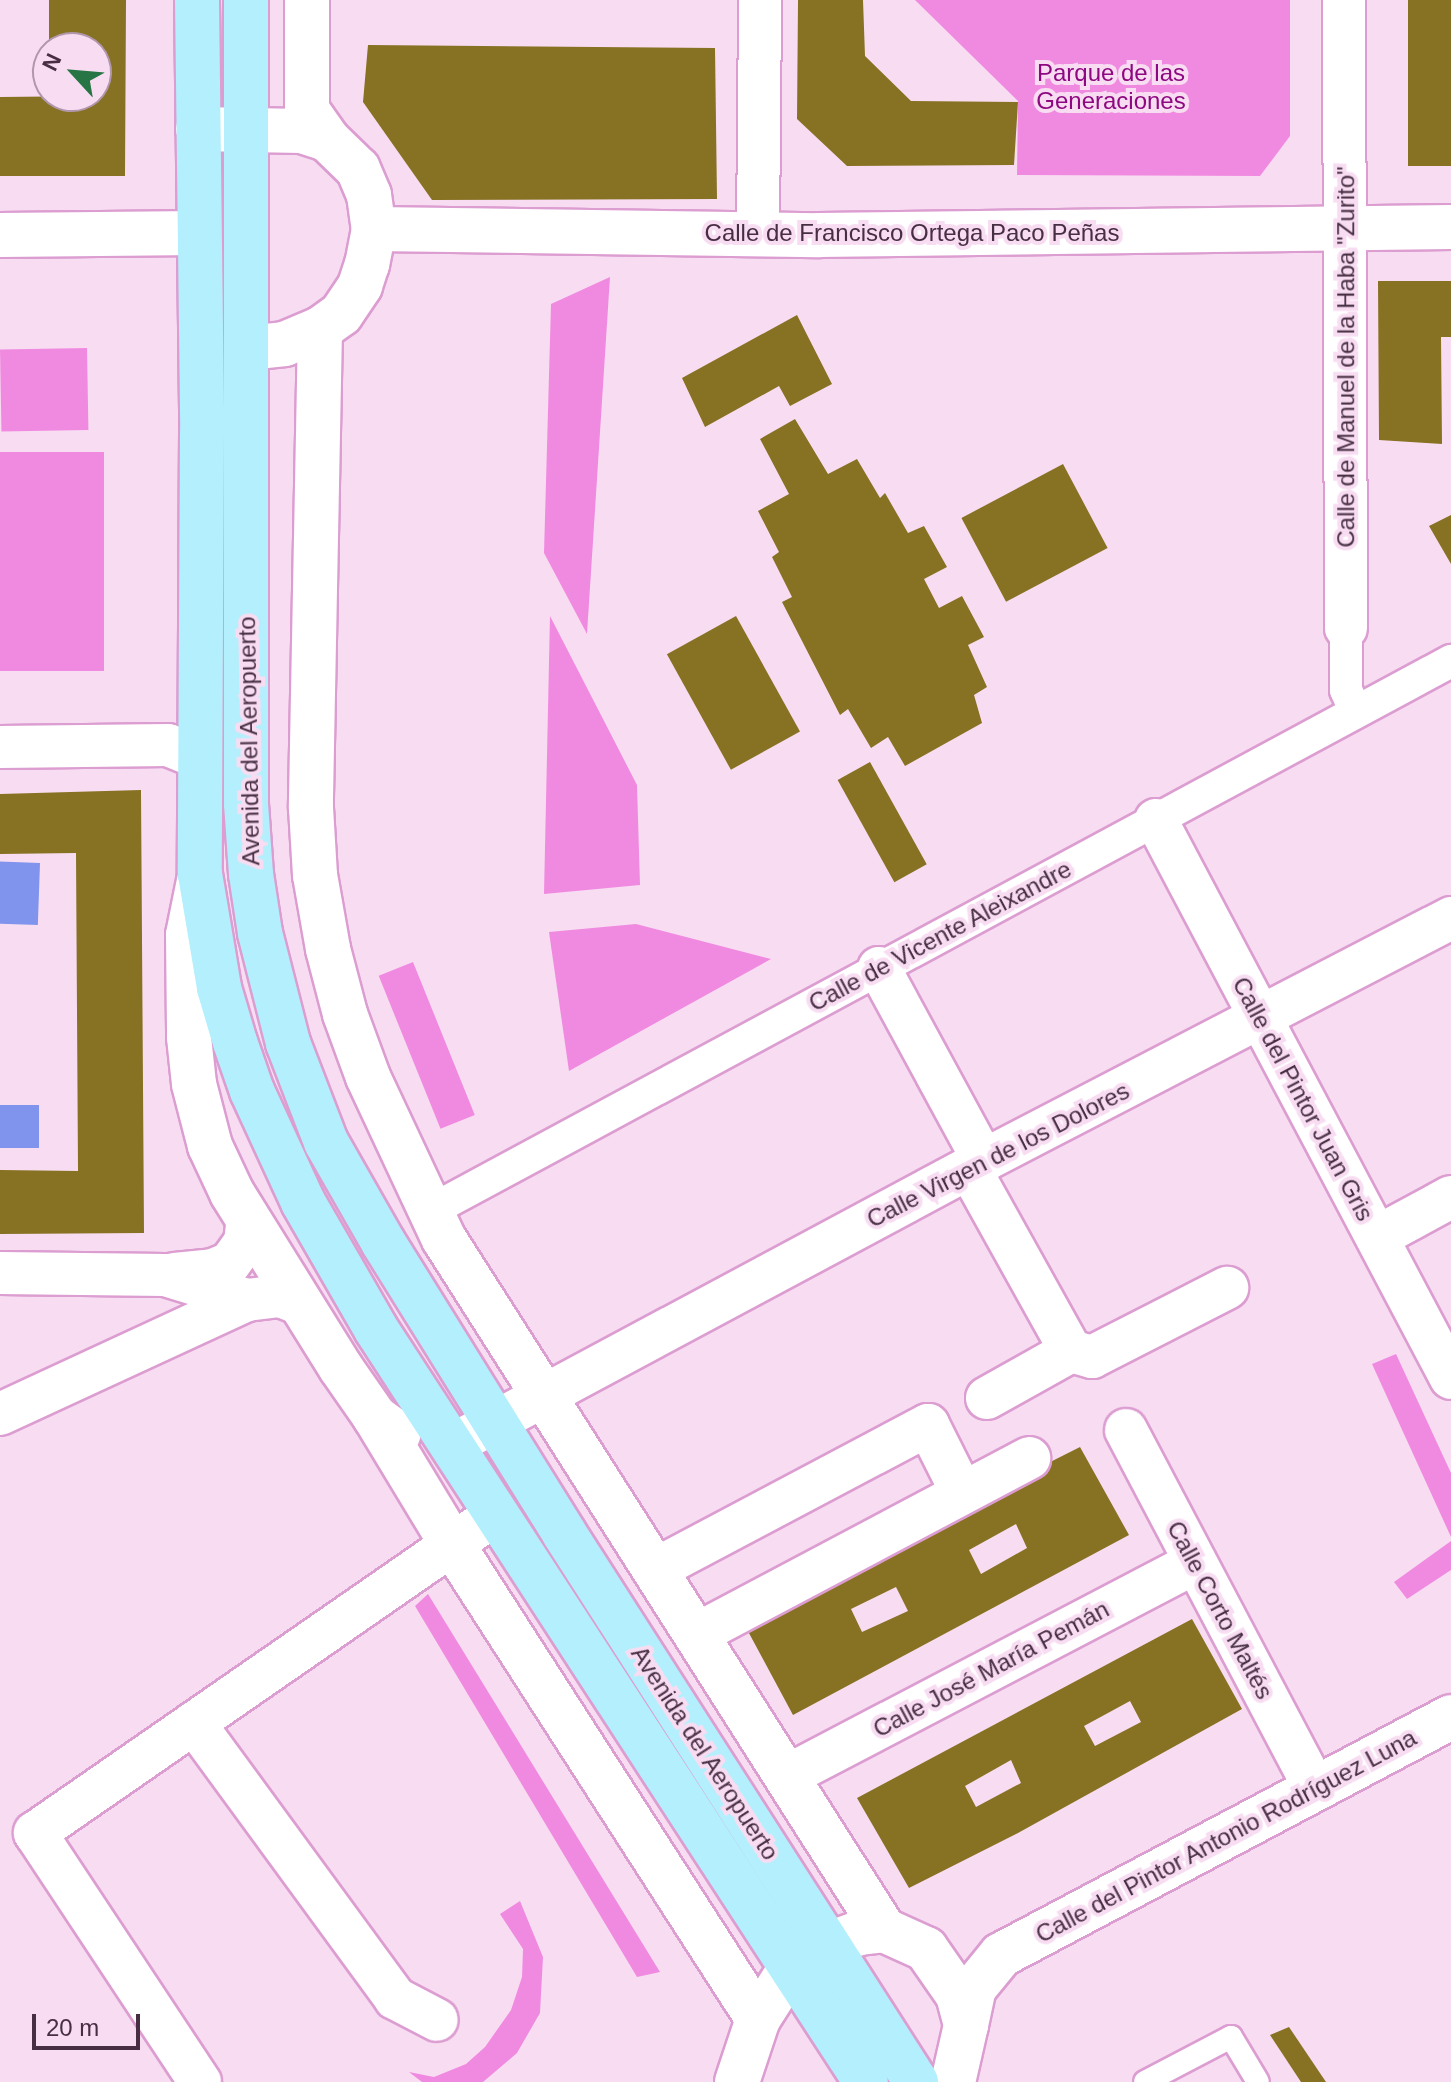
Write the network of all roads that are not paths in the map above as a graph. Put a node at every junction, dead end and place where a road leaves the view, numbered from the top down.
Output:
1 (197, 0) edge
2 (246, 0) edge
3 (307, 0) edge
4 (760, 0) edge
5 (1344, 0) edge
6 (198, 129) junction
7 (247, 129) junction
8 (327, 139) junction
9 (1451, 227) edge
10 (374, 229) junction
11 (1346, 230) junction
12 (199, 233) junction
13 (758, 234) junction
14 (0, 235) edge
15 (320, 329) junction
16 (249, 348) junction
17 (1346, 628) joint
18 (1451, 661) edge
19 (1356, 712) junction
20 (0, 747) edge
21 (198, 757) junction
22 (1156, 820) junction
23 (200, 874) junction
24 (1451, 918) edge
25 (879, 968) junction
26 (1259, 1020) junction
27 (977, 1164) junction
28 (1451, 1197) edge
29 (430, 1211) junction
30 (248, 1219) junction
31 (1377, 1237) junction
32 (0, 1273) edge
33 (165, 1275) junction
34 (1227, 1288) dead end
35 (247, 1300) junction
36 (301, 1304) junction
37 (1071, 1351) junction
38 (1451, 1378) edge
39 (546, 1394) junction
40 (987, 1398) dead end
41 (0, 1414) edge
42 (375, 1417) junction
43 (496, 1422) junction
44 (1126, 1430) dead end
45 (452, 1445) junction
46 (1029, 1458) dead end
47 (962, 1493) junction
48 (496, 1514) junction
49 (452, 1544) junction
50 (1195, 1563) junction
51 (656, 1569) junction
52 (697, 1634) junction
53 (1451, 1717) edge
54 (194, 1723) junction
55 (787, 1776) junction
56 (1315, 1789) junction
57 (884, 1930) junction
58 (829, 1944) junction
59 (926, 1949) junction
60 (1001, 1955) junction
61 (790, 1969) junction
62 (758, 2019) junction
63 (437, 2020) dead end
64 (966, 2025) junction
65 (200, 2082) edge
66 (737, 2082) edge
67 (866, 2082) edge
68 (916, 2082) edge
69 (953, 2082) edge
70 (1145, 2082) edge
71 (1258, 2082) edge

1 - 6 main road, Avenida del Aeropuerto
2 - 7 main road, Avenida del Aeropuerto
3 - 8 street
4 - 13 street
5 - 11 street, Calle de Manuel de la Haba "Zurito"
6 - 7 street
6 - 12 main road, Avenida del Aeropuerto
7 - 8 street
7 - 16 main road, Avenida del Aeropuerto
8 - 10 street
9 - 11 street, Calle de Francisco Ortega Paco Peñas
10 - 13 street, Calle de Francisco Ortega Paco Peñas
10 - 15 street
11 - 13 street, Calle de Francisco Ortega Paco Peñas
11 - 17 street, Calle de Manuel de la Haba "Zurito"
12 - 14 street
12 - 21 main road, Avenida del Aeropuerto
15 - 16 street
15 - 29 street
16 - 43 main road, Avenida del Aeropuerto
17 - 19 street, Calle de Manuel de la Haba "Zurito"
18 - 19 street, Calle de Vicente Aleixandre
19 - 22 street, Calle de Vicente Aleixandre
20 - 21 street
21 - 23 main road, Avenida del Aeropuerto
22 - 25 street, Calle de Vicente Aleixandre
22 - 26 street, Calle del Pintor Juan Gris
23 - 30 street, Avenida del Aeropuerto
23 - 45 main road, Avenida del Aeropuerto
24 - 26 street, Calle Virgen de los Dolores
25 - 27 street
25 - 29 street, Calle de Vicente Aleixandre
26 - 27 street, Calle Virgen de los Dolores
26 - 31 street, Calle del Pintor Juan Gris
27 - 37 street
27 - 39 street, Calle Virgen de los Dolores
28 - 31 street
29 - 39 street
30 - 33 street
30 - 36 street, Avenida del Aeropuerto
31 - 38 street, Calle del Pintor Juan Gris
32 - 33 street
33 - 35 street
34 - 37 street
35 - 36 street
35 - 41 street
36 - 42 street, Avenida del Aeropuerto
37 - 40 street
39 - 43 street
39 - 51 street
42 - 45 street, Avenida del Aeropuerto
42 - 49 street, Avenida del Aeropuerto
43 - 45 street
43 - 58 main road, Avenida del Aeropuerto
44 - 50 street, Calle Corto Maltés
45 - 48 main road, Avenida del Aeropuerto
46 - 47 street
47 - 51 street
47 - 52 street
48 - 49 street
48 - 61 main road, Avenida del Aeropuerto
49 - 54 street
49 - 62 street, Avenida del Aeropuerto
50 - 55 street, Calle José María Pemán
50 - 56 street, Calle Corto Maltés
51 - 52 street
52 - 55 street
53 - 56 street, Calle del Pintor Antonio Rodríguez Luna
54 - 63 street
54 - 65 street
55 - 57 street
56 - 60 street, Calle del Pintor Antonio Rodríguez Luna
57 - 58 street
57 - 59 street, Calle del Pintor Antonio Rodríguez Luna
58 - 61 street
58 - 68 main road, Avenida del Aeropuerto
59 - 60 street, Calle del Pintor Antonio Rodríguez Luna
59 - 64 street
60 - 64 street, Calle del Pintor Antonio Rodríguez Luna
61 - 62 street
61 - 67 main road, Avenida del Aeropuerto
62 - 66 street
64 - 69 street, Calle del Pintor Antonio Rodríguez Luna
70 - 71 lane

